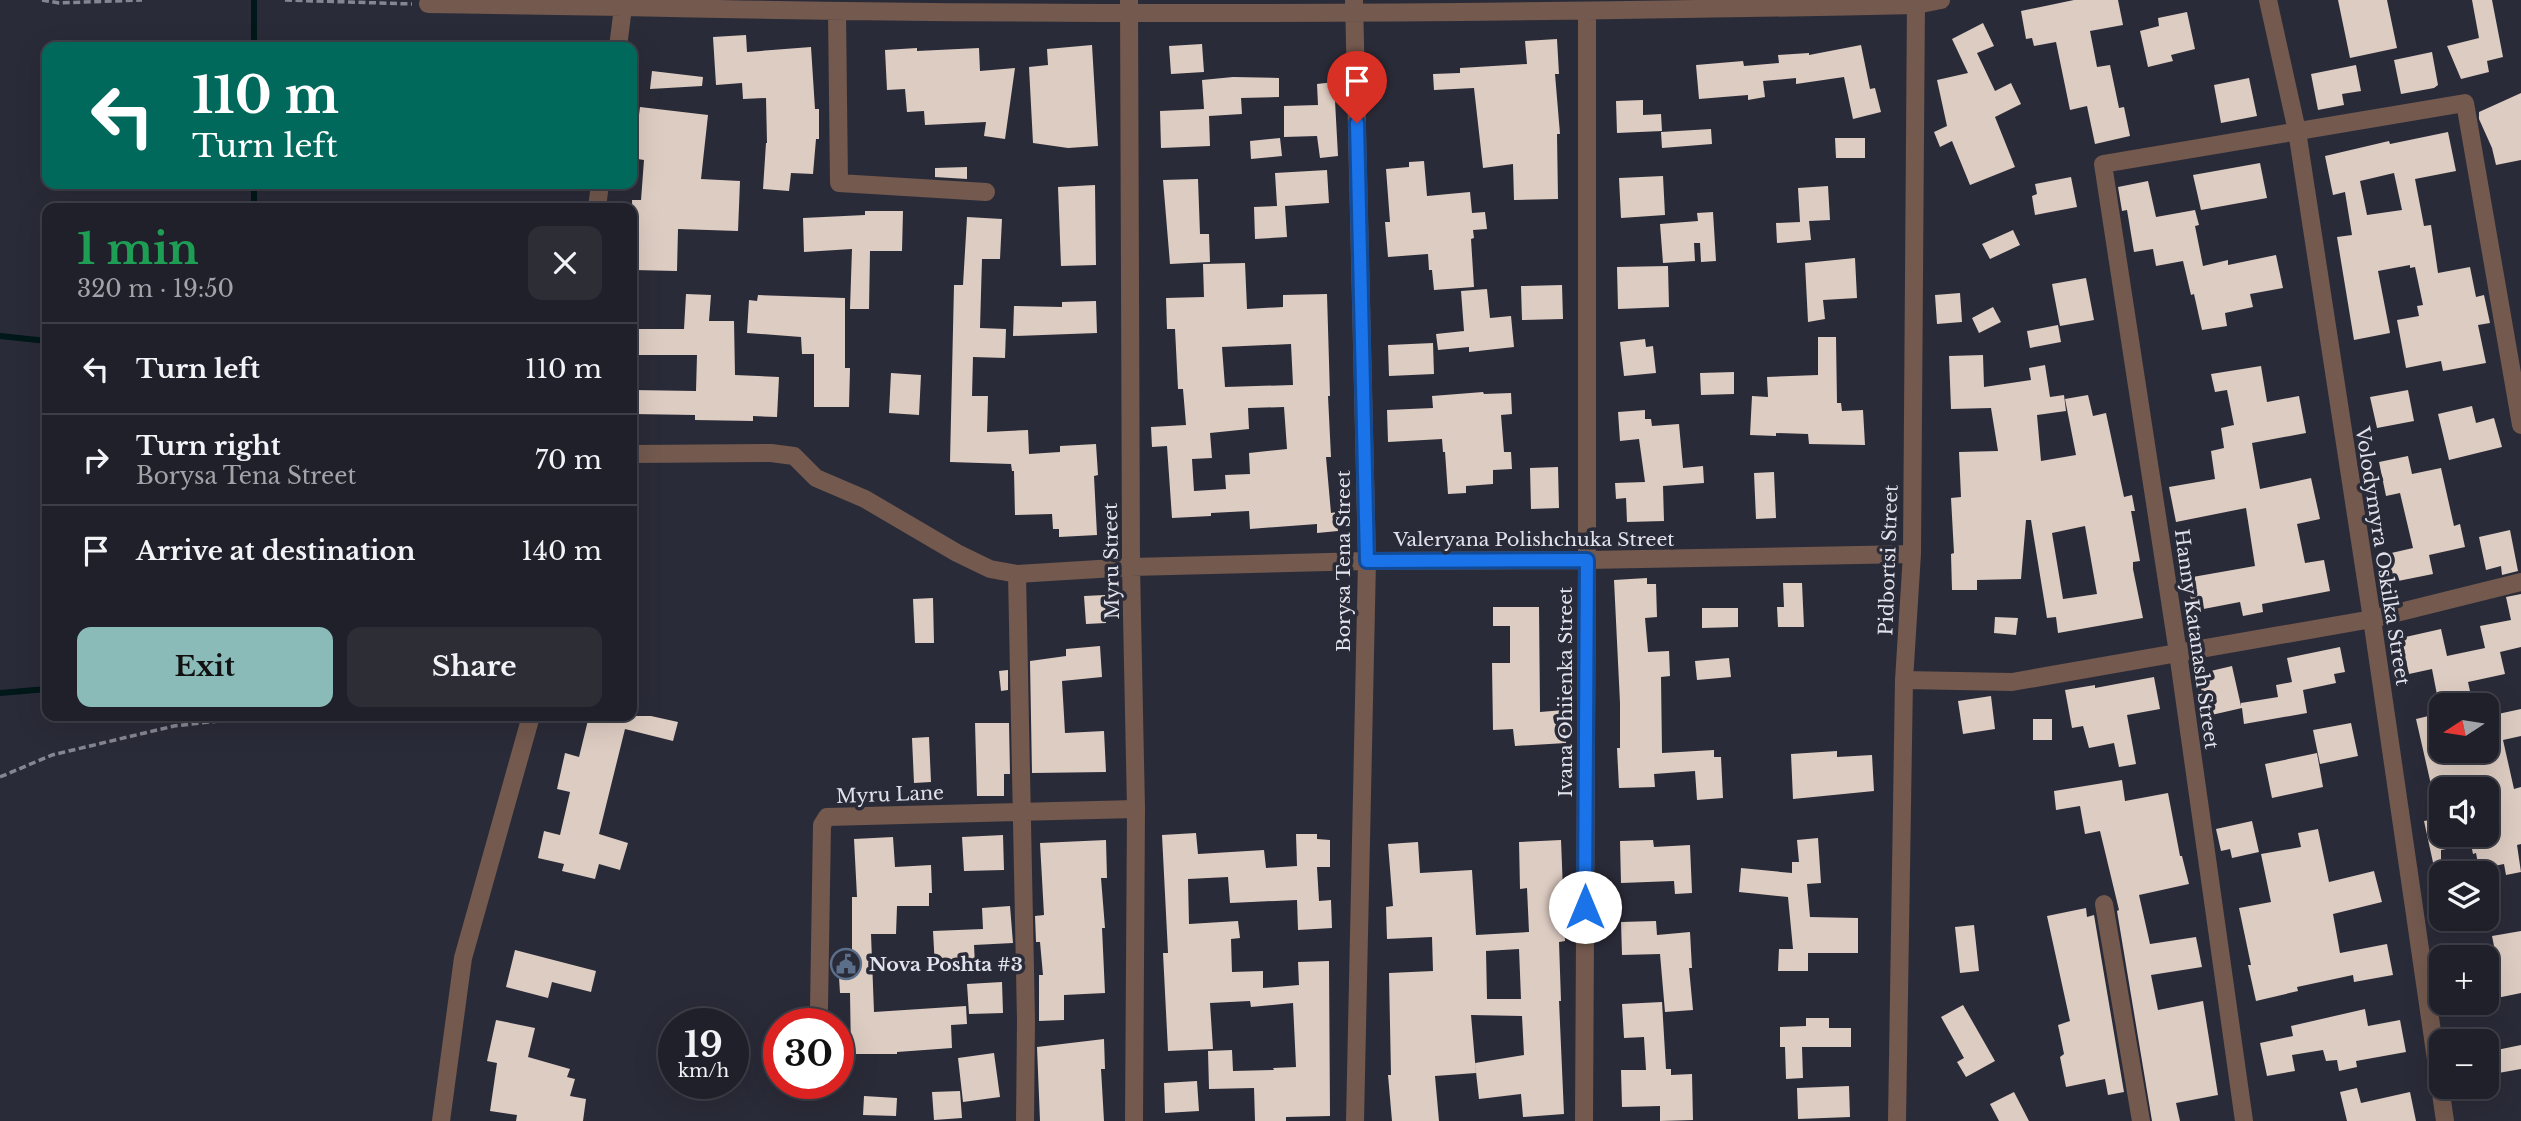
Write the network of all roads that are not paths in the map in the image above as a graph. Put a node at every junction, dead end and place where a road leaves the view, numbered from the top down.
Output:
1 (1941, 0) edge
2 (2268, 0) edge
3 (1916, 3) edge
4 (428, 4) road end
5 (623, 7) junction
6 (1354, 7) edge
7 (1129, 8) edge
8 (837, 12) junction
9 (1587, 12) junction
10 (619, 42) edge
11 (2297, 131) junction
12 (986, 192) dead end
13 (2521, 425) edge
14 (637, 454) edge
15 (1912, 554) junction
16 (1587, 560) junction
17 (1367, 561) junction
18 (1131, 567) junction
19 (1017, 574) junction
20 (2521, 582) edge
21 (2372, 619) junction
22 (2178, 653) junction
23 (1904, 680) junction
24 (530, 721) edge
25 (1136, 809) junction
26 (1022, 812) junction
27 (2104, 904) dead end
28 (819, 1008) edge
29 (441, 1121) edge
30 (1025, 1121) edge
31 (1134, 1121) edge
32 (1355, 1121) edge
33 (1584, 1121) edge
34 (1897, 1121) edge
35 (2141, 1121) edge
36 (2244, 1121) edge
37 (2445, 1121) edge

1 - 3 street
2 - 11 street, Volodymyra Oskilka Street
3 - 9 street
3 - 15 street, Pidbortsi Street
4 - 5 street
5 - 8 street
5 - 10 street
6 - 7 street
6 - 9 street
6 - 17 street, Borysa Tena Street
7 - 8 street
7 - 18 street, Myru Street
8 - 12 street
9 - 16 street, Ivana Ohiienka Street
11 - 13 street
11 - 21 street, Volodymyra Oskilka Street
11 - 22 street, Hanny Katanash Street
14 - 19 street, Valeryana Polishchuka Street
15 - 16 street, Valeryana Polishchuka Street
15 - 23 street, Pidbortsi Street
16 - 17 street, Valeryana Polishchuka Street
16 - 33 street, Ivana Ohiienka Street
17 - 18 street, Valeryana Polishchuka Street
17 - 32 street, Borysa Tena Street
18 - 19 street, Valeryana Polishchuka Street
18 - 25 street, Myru Street
19 - 26 street
20 - 21 street
21 - 22 street
21 - 37 street, Volodymyra Oskilka Street
22 - 23 street
22 - 36 street, Hanny Katanash Street
23 - 34 street, Pidbortsi Street
24 - 29 street
25 - 26 street, Myru Lane
25 - 31 street, Myru Street
26 - 28 street, Myru Lane
26 - 30 street
27 - 35 street

